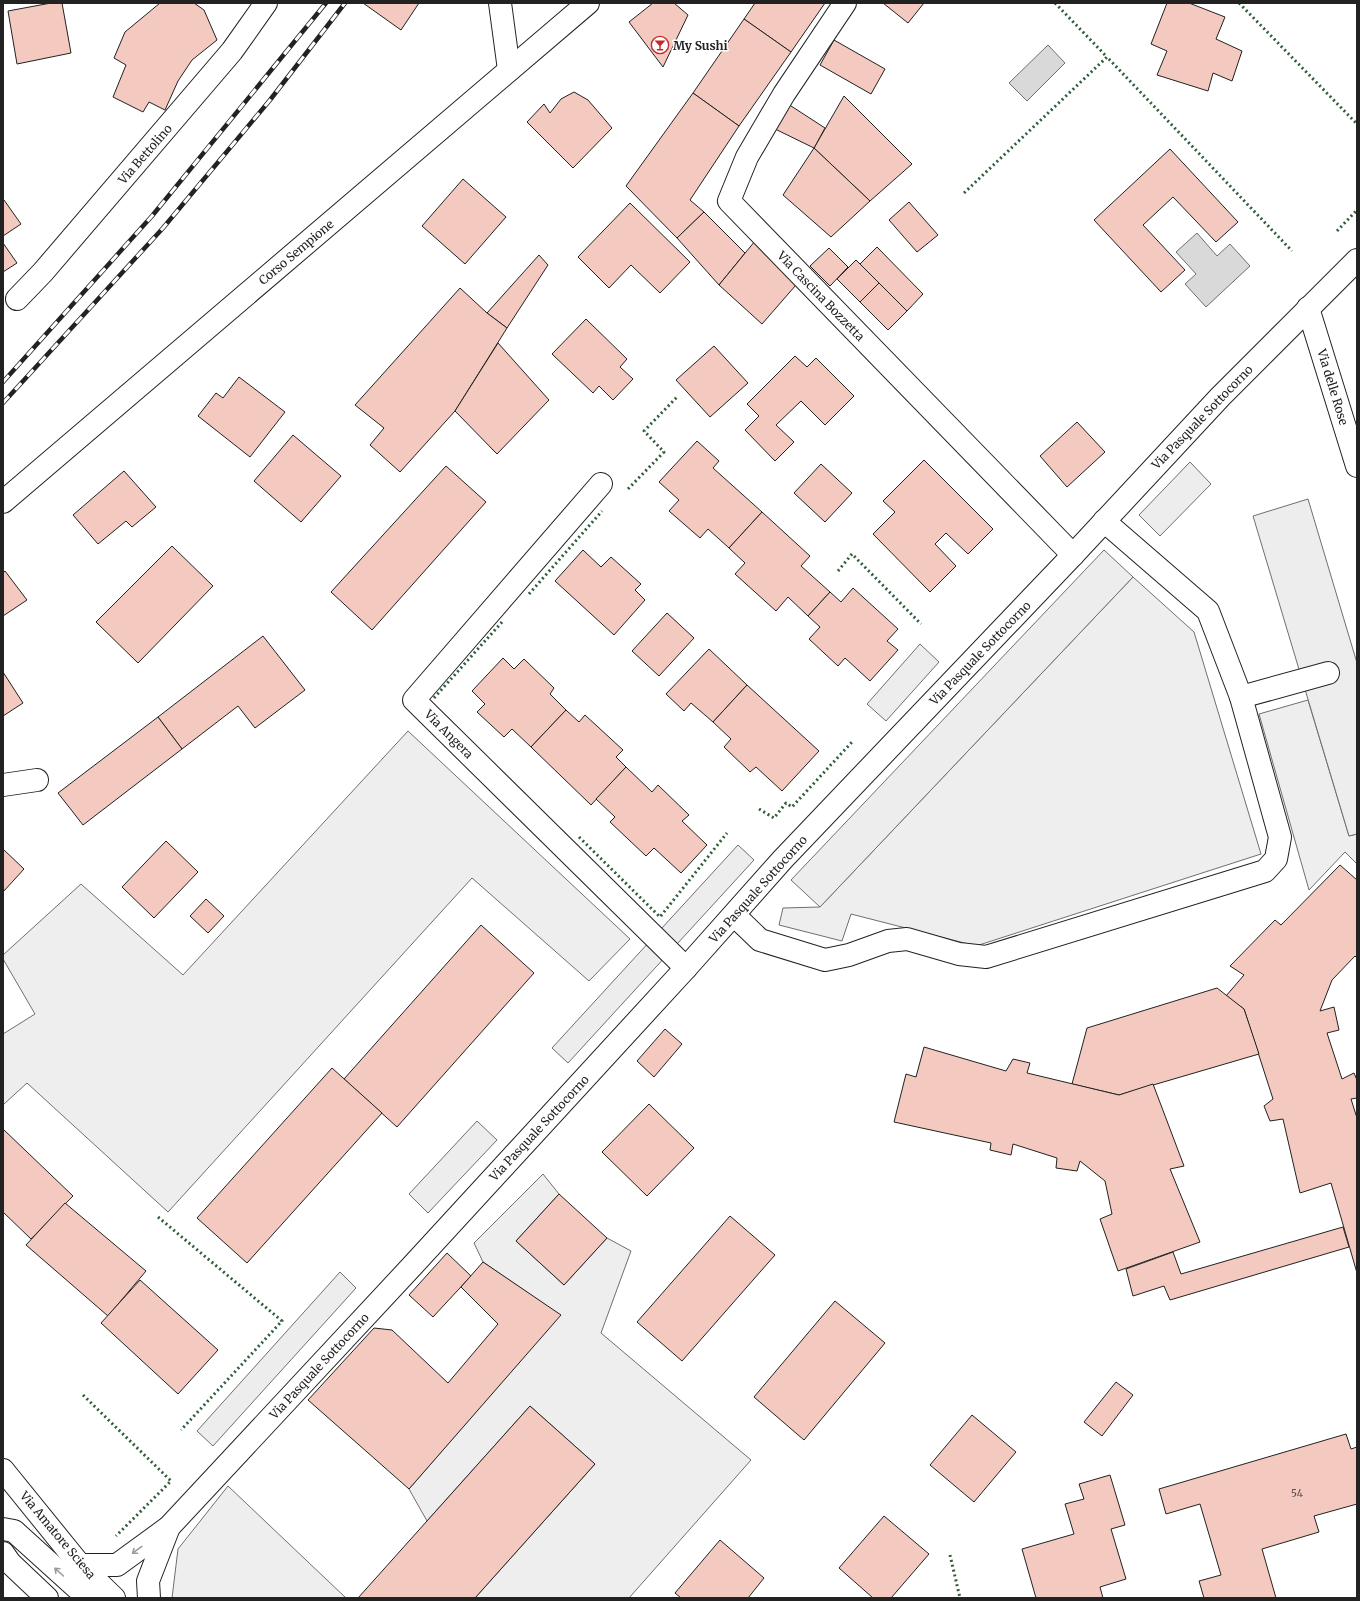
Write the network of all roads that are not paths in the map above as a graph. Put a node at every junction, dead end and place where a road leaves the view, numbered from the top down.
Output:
1 (266, 3) edge
2 (500, 3) edge
3 (588, 3) edge
4 (845, 3) edge
5 (509, 70) junction
6 (1357, 260) edge
7 (17, 299) dead end
8 (1308, 308) junction
9 (1357, 466) edge
10 (601, 484) dead end
11 (3, 502) edge
12 (1104, 521) junction
13 (1073, 555) junction
14 (1328, 673) dead end
15 (1241, 697) junction
16 (37, 780) dead end
17 (3, 785) edge
18 (734, 915) junction
19 (686, 968) junction
20 (3, 1470) edge
21 (169, 1527) junction
22 (3, 1529) edge
23 (3, 1553) edge
24 (80, 1565) junction
25 (47, 1598) edge
26 (88, 1598) edge
27 (114, 1598) edge
28 (149, 1598) edge

1 - 7 street, Via Bettolino
2 - 5 street
3 - 5 street, Corso Sempione
4 - 13 street, Via Cascina Bozzetta
5 - 11 street, Corso Sempione
6 - 8 street, Via Pasquale Sottocorno
8 - 9 street, Via delle Rose
8 - 12 street, Via Pasquale Sottocorno
10 - 19 street, Via Angera
12 - 13 street, Via Pasquale Sottocorno
12 - 15 street
13 - 18 street, Via Pasquale Sottocorno
14 - 15 street
15 - 18 street
16 - 17 street
18 - 19 street, Via Pasquale Sottocorno
19 - 21 street, Via Pasquale Sottocorno
20 - 24 street, Via Amatore Sciesa
21 -> 24 street, Via Pasquale Sottocorno
21 - 28 street, Via Pasquale Sottocorno
26 -> 22 street, Via Amatore Sciesa
23 - 25 street
24 - 27 street, Via Amatore Sciesa

